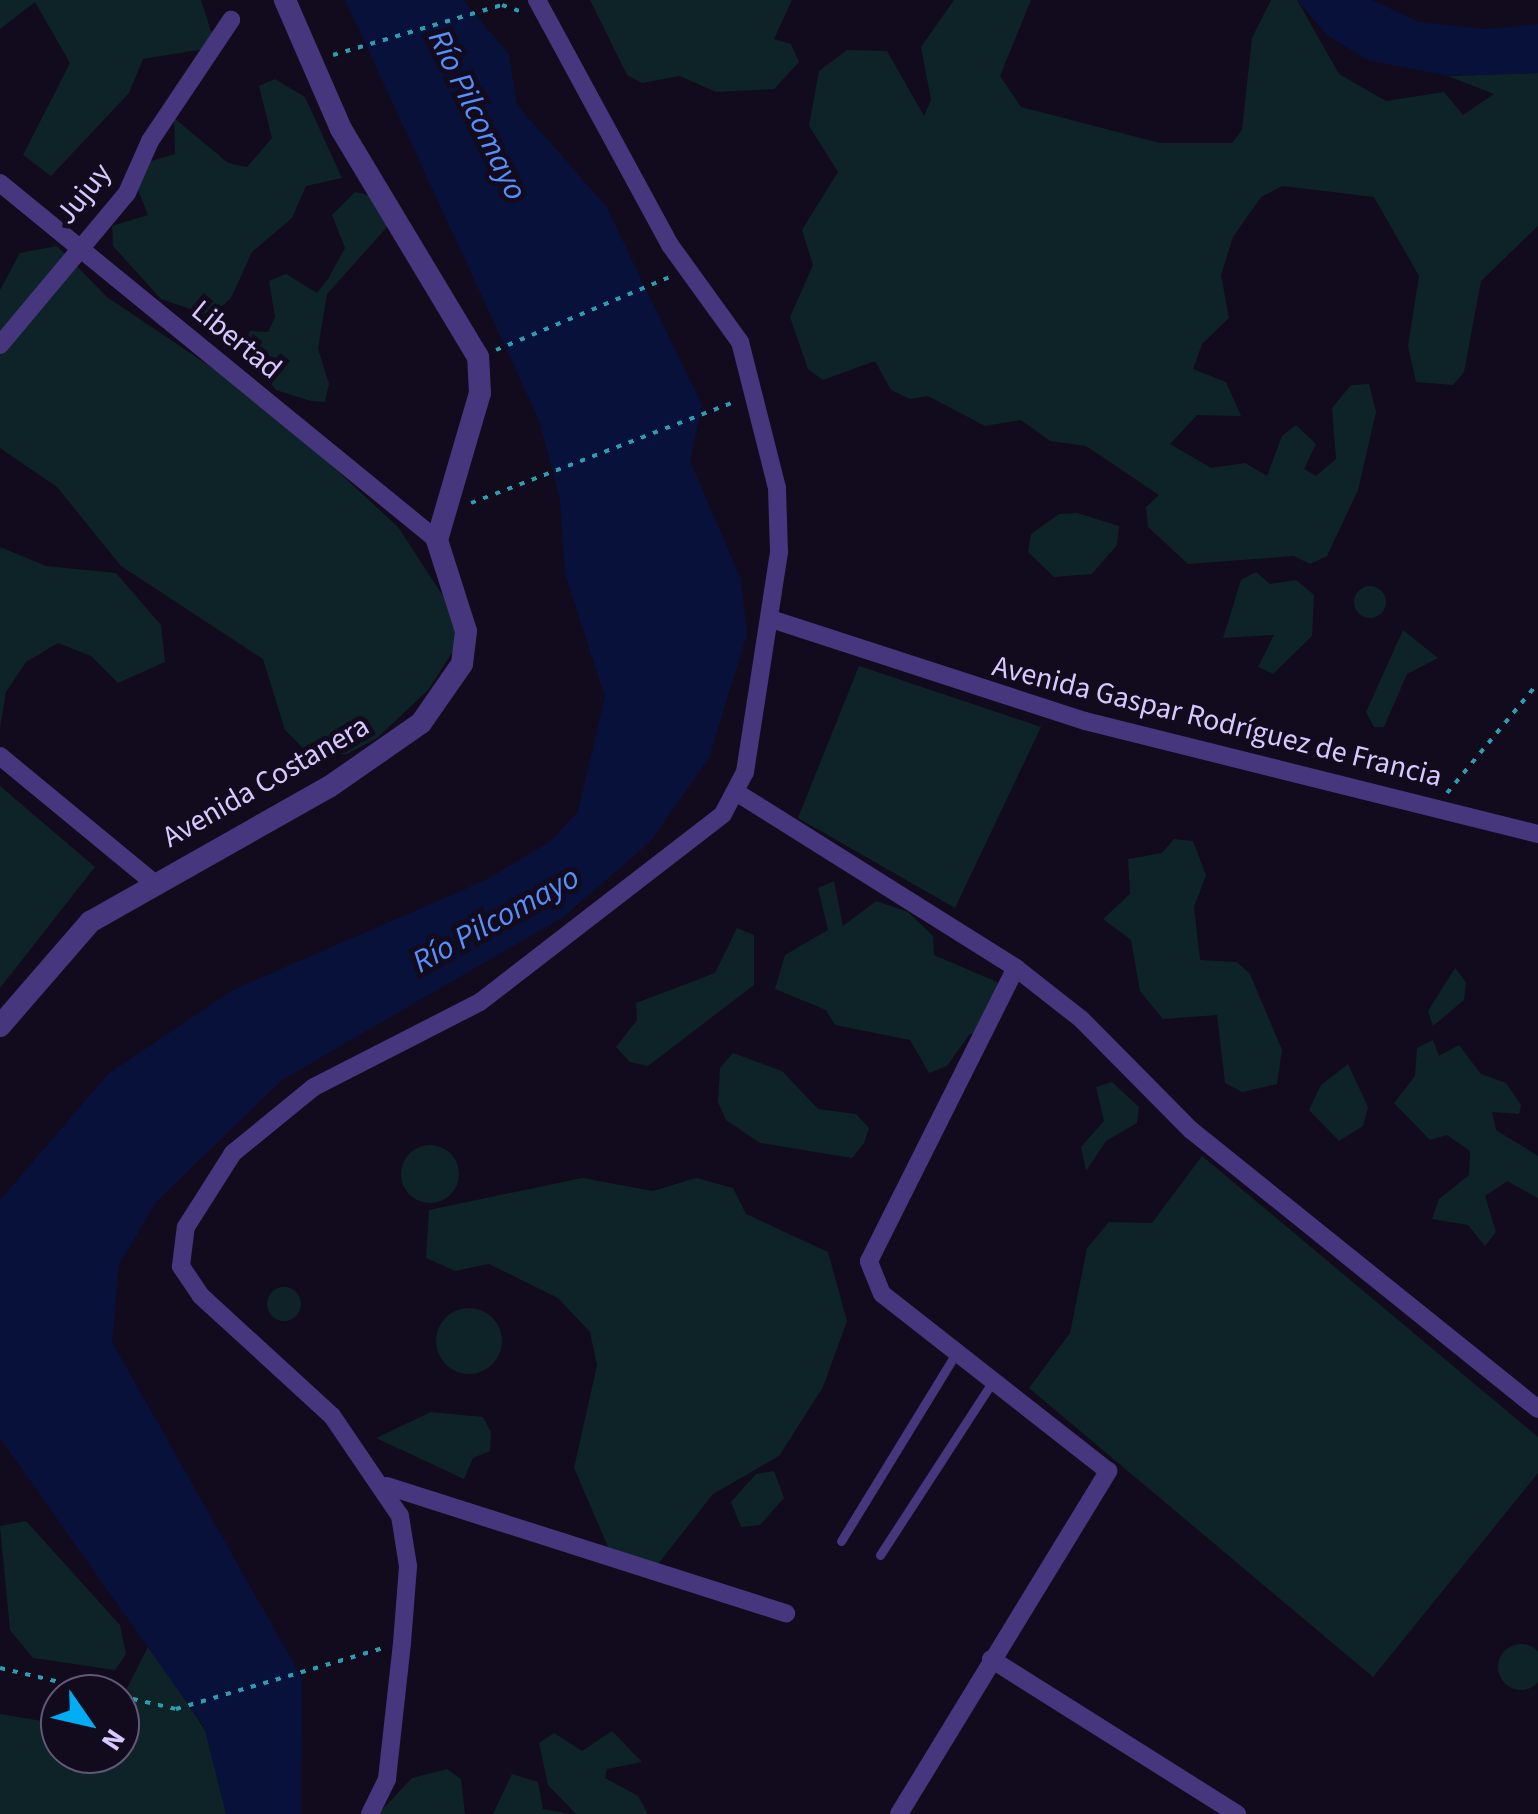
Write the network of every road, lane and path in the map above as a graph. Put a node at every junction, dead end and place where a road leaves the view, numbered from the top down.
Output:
1 (286, 0) edge
2 (537, 0) edge
3 (502, 5) dead end
4 (231, 20) dead end
5 (344, 58) dead end
6 (0, 183) edge
7 (77, 246) junction
8 (662, 282) dead end
9 (0, 345) edge
10 (494, 351) dead end
11 (751, 397) junction
12 (446, 509) junction
13 (437, 540) junction
14 (771, 619) junction
15 (1538, 683) edge
16 (0, 756) edge
17 (739, 794) junction
18 (1439, 806) junction
19 (1538, 834) edge
20 (153, 882) junction
21 (1016, 968) junction
22 (0, 1026) edge
23 (957, 1352) junction
24 (993, 1381) junction
25 (1538, 1409) edge
26 (387, 1486) junction
27 (840, 1541) dead end
28 (880, 1554) dead end
29 (786, 1612) dead end
30 (402, 1643) junction
31 (991, 1659) junction
32 (0, 1668) edge
33 (40, 1677) edge
34 (140, 1701) edge
35 (370, 1814) edge
36 (900, 1814) edge
37 (1237, 1814) edge

1 - 12 street
2 - 11 street
3 - 5 path
4 - 7 street, Jujuy
6 - 7 street, Libertad
7 - 9 street, Jujuy
7 - 13 street, Libertad
8 - 10 path
11 - 12 path
11 - 14 street
12 - 13 street
13 - 20 street, Avenida Costanera
14 - 17 street
14 - 18 street, Avenida Gaspar Rodríguez de Francia
15 - 18 path
16 - 20 street
17 - 21 street
17 - 26 street
18 - 19 street, Avenida Gaspar Rodríguez de Francia
20 - 22 street, Avenida Costanera
21 - 23 street
21 - 25 street
23 - 24 street
23 - 27 lane
24 - 28 lane
24 - 31 street
26 - 29 street
26 - 30 street
30 - 34 path
30 - 35 street
31 - 36 street
31 - 37 street
32 - 33 path

